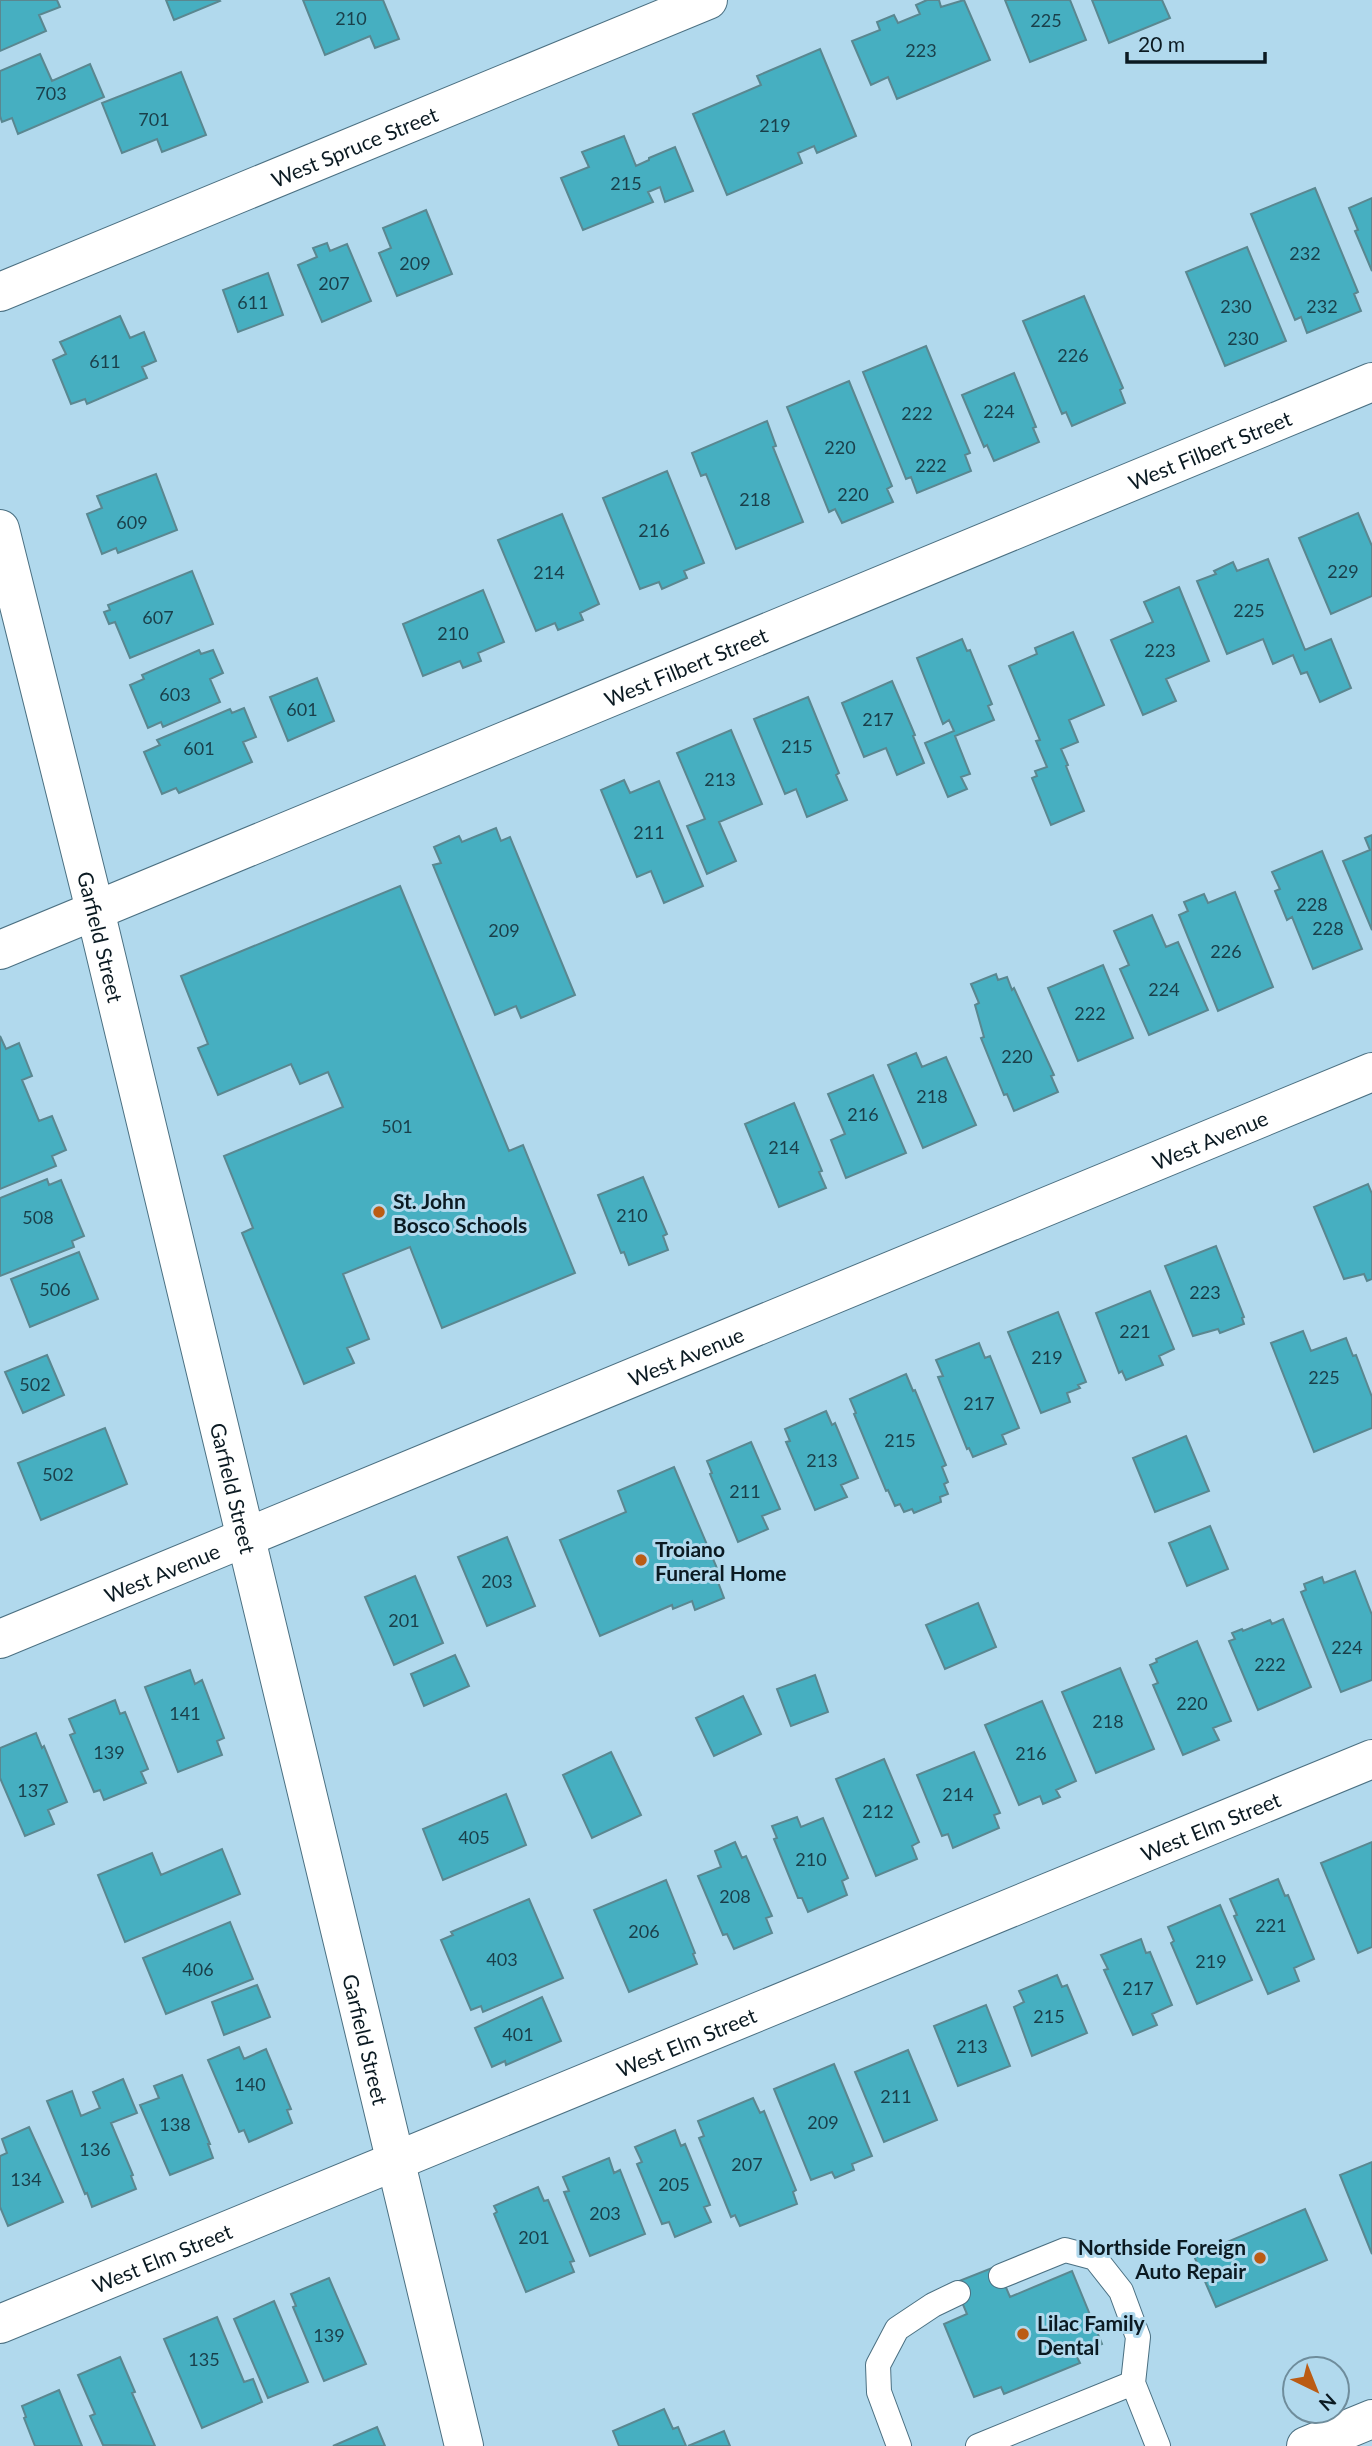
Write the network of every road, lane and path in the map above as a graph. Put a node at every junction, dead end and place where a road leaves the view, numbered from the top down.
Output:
1 (708, 0) edge
2 (0, 292) edge
3 (1372, 382) edge
4 (0, 529) edge
5 (95, 910) junction
6 (0, 950) edge
7 (1372, 1072) edge
8 (246, 1538) junction
9 (0, 1639) edge
10 (1372, 1759) edge
11 (395, 2162) junction
12 (1001, 2276) dead end
13 (958, 2293) dead end
14 (0, 2324) edge
15 (1133, 2383) junction
16 (1372, 2420) edge
17 (464, 2446) edge
18 (899, 2446) edge
19 (978, 2446) edge
20 (1158, 2446) edge
21 (1306, 2446) edge

1 - 2 street, West Spruce Street
3 - 5 street, West Filbert Street
4 - 5 street, Garfield Street
5 - 6 street, West Filbert Street
5 - 8 street, Garfield Street
7 - 8 street, West Avenue
8 - 9 street, West Avenue
8 - 11 street, Garfield Street
10 - 11 street, West Elm Street
11 - 14 street, West Elm Street
11 - 17 street, Garfield Street
12 - 15 lane
13 - 18 lane
15 - 19 lane
15 - 20 lane
16 - 21 street

